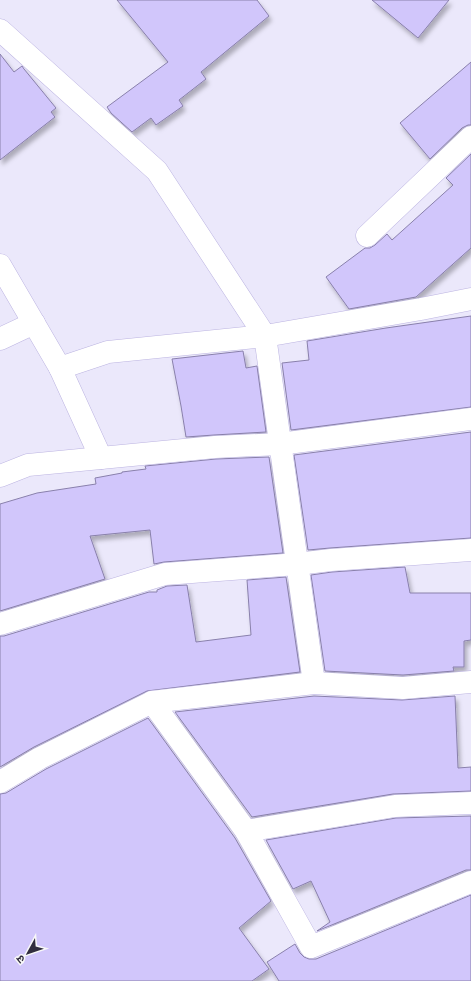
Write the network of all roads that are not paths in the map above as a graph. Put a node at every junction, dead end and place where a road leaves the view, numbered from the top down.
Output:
1 (0, 30) edge
2 (471, 137) edge
3 (367, 236) dead end
4 (0, 265) edge
5 (471, 299) edge
6 (34, 323) junction
7 (265, 336) junction
8 (0, 340) edge
9 (60, 368) junction
10 (471, 419) edge
11 (280, 444) junction
12 (101, 458) junction
13 (0, 476) edge
14 (471, 550) edge
15 (297, 564) junction
16 (0, 624) edge
17 (471, 682) edge
18 (314, 683) junction
19 (152, 702) junction
20 (0, 782) edge
21 (471, 803) edge
22 (246, 831) junction
23 (471, 882) edge

1 - 7 street
2 - 3 street
4 - 6 street
5 - 7 street
6 - 8 street
6 - 9 street
7 - 9 street
7 - 11 street
9 - 12 street
10 - 11 street
11 - 12 street
11 - 15 street
12 - 13 street
14 - 15 street
15 - 16 street
15 - 18 street
17 - 18 street
18 - 19 street
19 - 20 street
19 - 22 street
21 - 22 street
22 - 23 street

